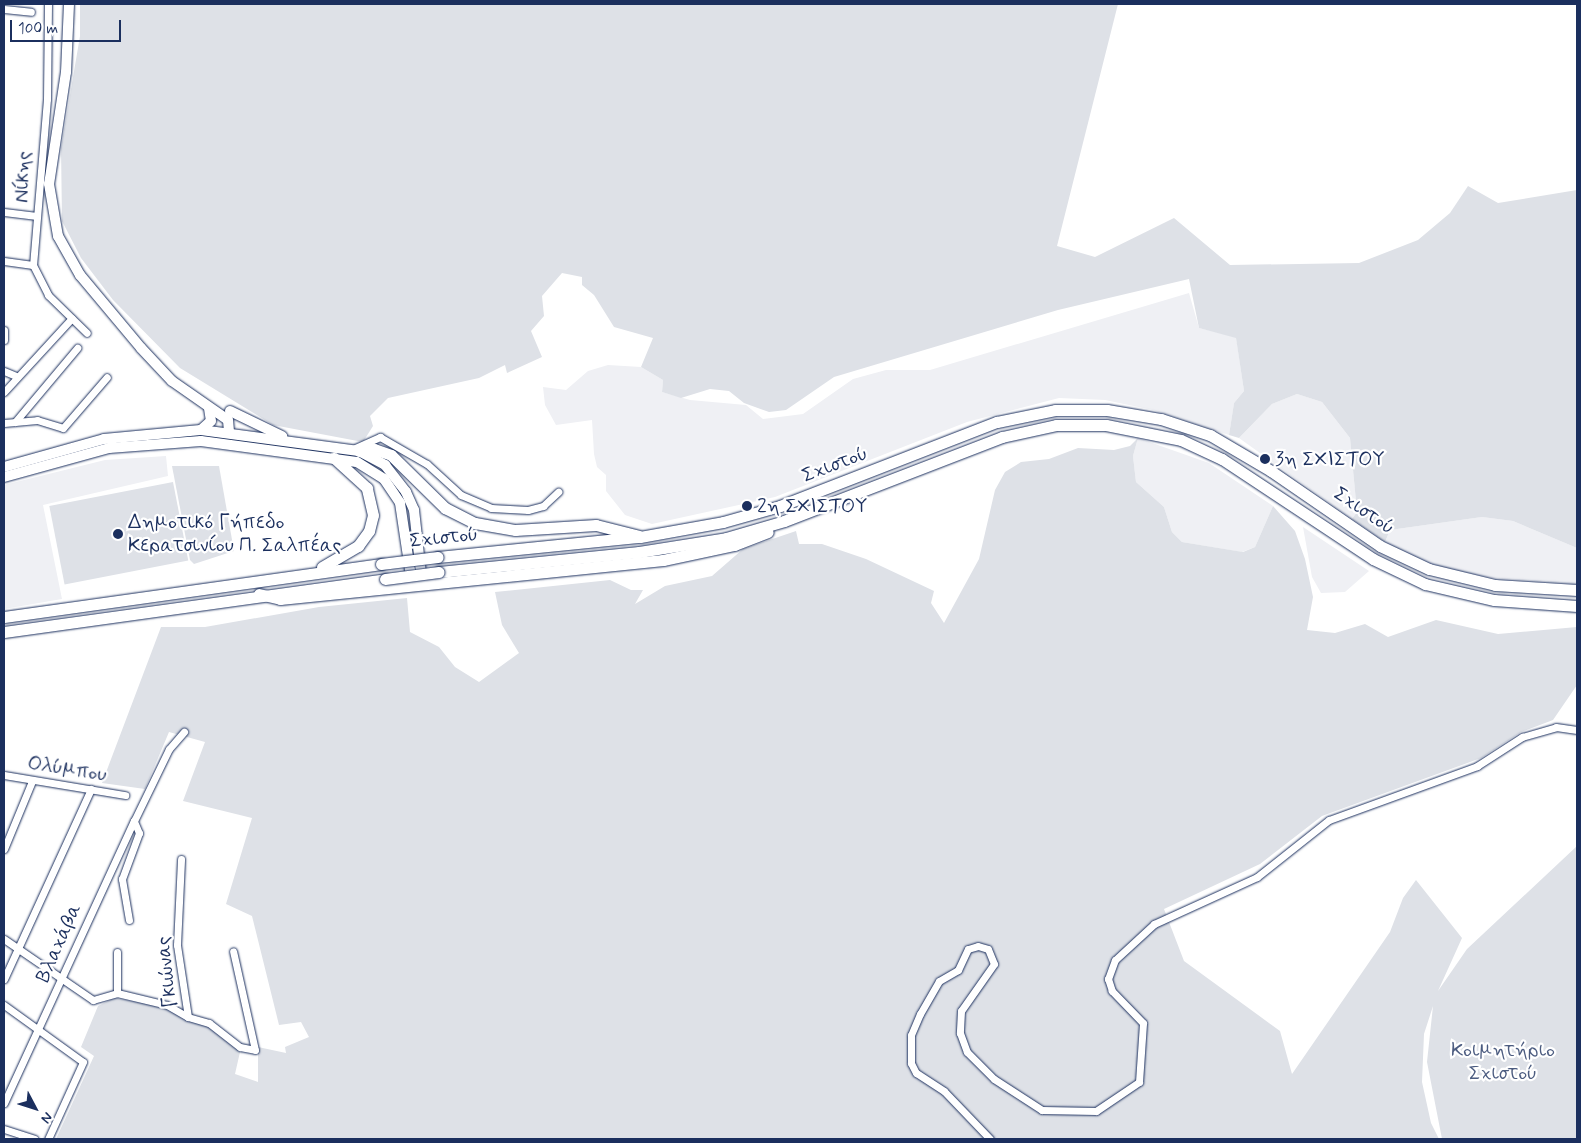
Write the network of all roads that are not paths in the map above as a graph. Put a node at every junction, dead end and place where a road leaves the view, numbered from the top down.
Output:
1 (48, 4) edge
2 (69, 4) edge
3 (4, 9) edge
4 (31, 12) dead end
5 (4, 212) edge
6 (37, 216) junction
7 (4, 261) edge
8 (33, 265) junction
9 (72, 318) junction
10 (4, 330) edge
11 (88, 333) dead end
12 (4, 340) edge
13 (77, 348) dead end
14 (4, 371) edge
15 (16, 376) junction
16 (108, 376) dead end
17 (4, 392) edge
18 (200, 401) junction
19 (209, 408) junction
20 (230, 411) junction
21 (15, 422) junction
22 (4, 423) edge
23 (201, 430) junction
24 (229, 431) junction
25 (243, 433) junction
26 (297, 442) junction
27 (355, 450) junction
28 (334, 458) junction
29 (4, 467) edge
30 (4, 477) edge
31 (558, 492) dead end
32 (784, 521) junction
33 (640, 537) junction
34 (316, 570) junction
35 (418, 586) junction
36 (1577, 590) edge
37 (259, 594) junction
38 (1577, 606) edge
39 (4, 617) edge
40 (4, 632) edge
41 (1577, 730) edge
42 (184, 732) dead end
43 (4, 775) edge
44 (32, 781) junction
45 (91, 789) junction
46 (125, 794) dead end
47 (134, 821) junction
48 (4, 849) edge
49 (181, 859) dead end
50 (129, 920) dead end
51 (4, 939) edge
52 (17, 949) junction
53 (232, 950) dead end
54 (117, 952) dead end
55 (4, 979) edge
56 (59, 981) junction
57 (117, 993) junction
58 (4, 1005) edge
59 (188, 1016) junction
60 (40, 1029) junction
61 (4, 1103) edge
62 (4, 1128) edge
63 (34, 1139) edge
64 (48, 1139) edge
65 (990, 1139) edge

1 - 6 street, Νίκης
2 - 18 main road
3 - 4 street
5 - 6 street
6 - 8 street, Νίκης
7 - 8 street
8 - 9 street, Νίκης
9 - 11 street, Νίκης
9 - 15 street
10 - 12 street
13 - 21 street
14 - 15 street
15 - 17 street
16 - 21 street
18 - 19 main road
18 - 20 main road
19 - 23 main road
19 - 24 main road
20 - 25 main road
20 - 26 main road
21 - 22 street
23 - 24 main road
23 - 29 main road
24 - 25 main road
25 - 26 main road
26 - 27 main road
27 - 31 street
27 - 33 main road
27 - 35 main road
28 - 30 main road
28 - 34 main road
28 - 35 main road
32 - 35 main road
32 - 37 main road, Σχιστού, bridge
32 - 38 main road, Σχιστού
33 - 34 main road, Σχιστού, bridge
33 - 36 main road, Σχιστού
34 - 39 main road, Σχιστού
35 - 37 main road
37 - 40 main road, Σχιστού
41 - 65 street
42 - 47 street, Βλαχάβα
43 - 44 street, Ολύμπου
44 - 45 street, Ολύμπου
44 - 48 street
45 - 46 street, Ολύμπου
45 - 52 street
47 - 50 street
47 - 56 street, Βλαχάβα
49 - 59 street, Γκιώνας
51 - 52 street, Γκιώνας
52 - 55 street
52 - 56 street, Γκιώνας
53 - 59 street
54 - 57 street
56 - 57 street, Γκιώνας
56 - 60 street, Βλαχάβα
57 - 59 street, Γκιώνας
58 - 60 street
60 - 61 street, Βλαχάβα
60 - 64 street
62 - 63 street

